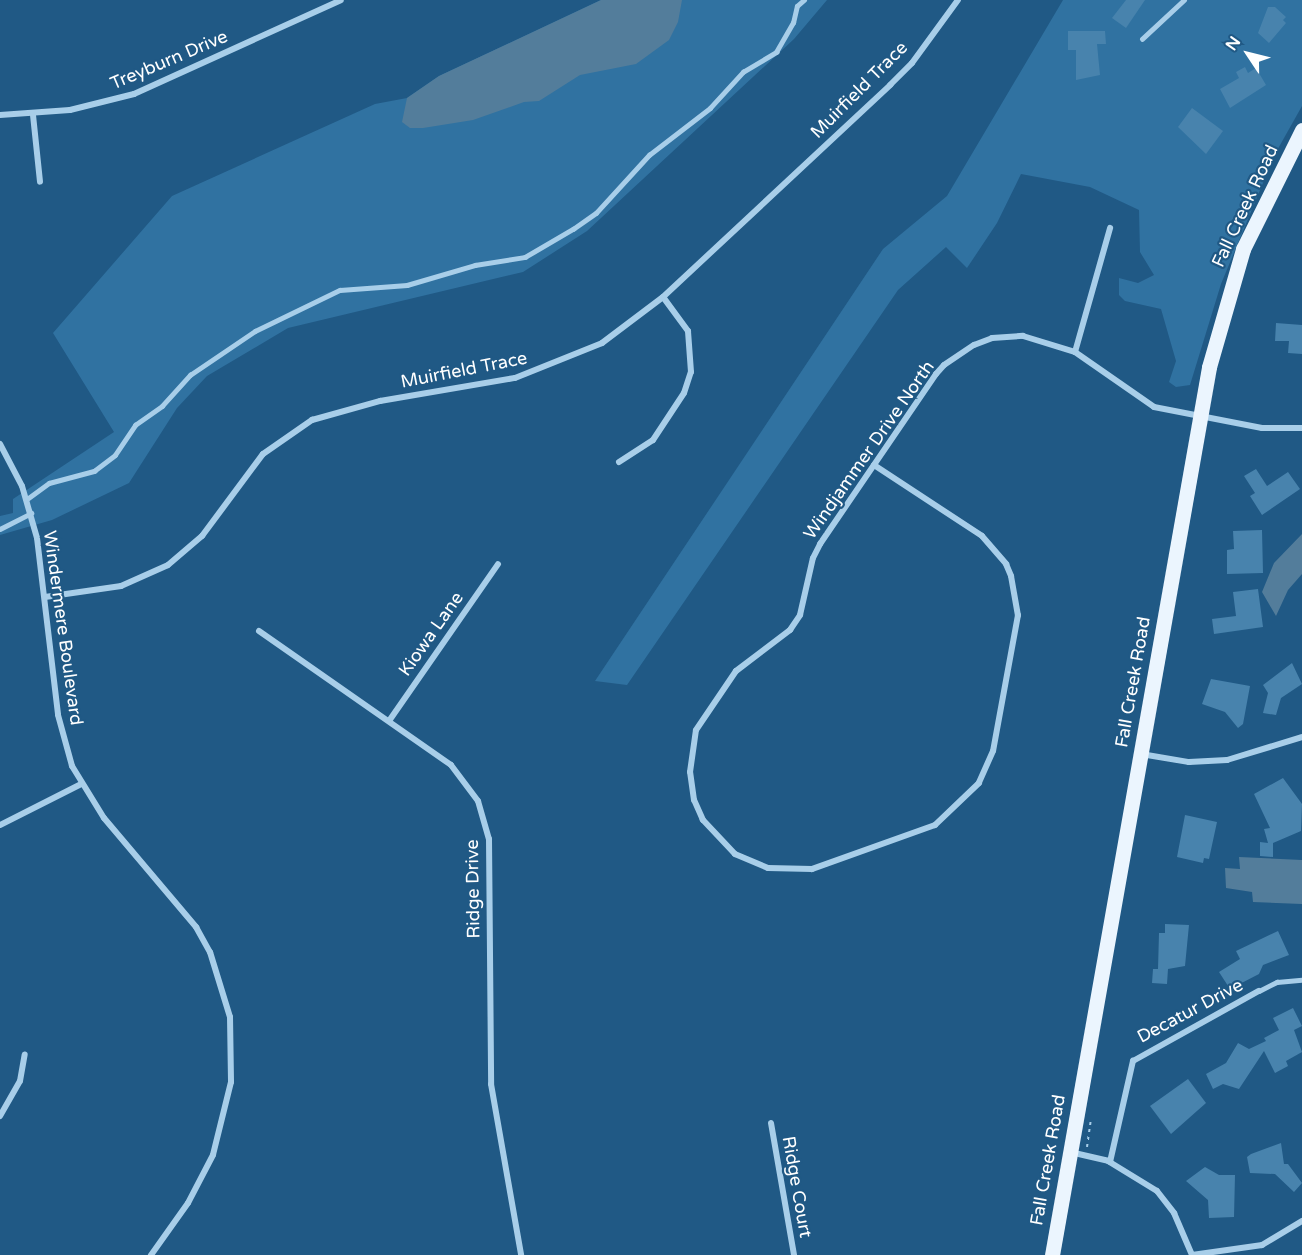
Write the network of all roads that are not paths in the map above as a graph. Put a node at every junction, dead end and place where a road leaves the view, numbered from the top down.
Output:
1 (341, 0) edge
2 (804, 0) edge
3 (958, 0) edge
4 (1184, 0) edge
5 (1142, 39) dead end
6 (0, 115) edge
7 (33, 115) junction
8 (1301, 134) edge
9 (40, 182) dead end
10 (1110, 228) dead end
11 (663, 297) junction
12 (1075, 352) junction
13 (1199, 417) junction
14 (1302, 428) edge
15 (0, 444) edge
16 (619, 462) dead end
17 (874, 465) junction
18 (27, 499) junction
19 (31, 513) junction
20 (0, 529) edge
21 (498, 564) dead end
22 (45, 597) junction
23 (259, 631) dead end
24 (389, 722) junction
25 (1302, 737) edge
26 (1140, 753) junction
27 (81, 784) junction
28 (0, 825) edge
29 (1302, 980) edge
30 (1259, 991) joint
31 (25, 1054) dead end
32 (0, 1116) edge
33 (771, 1124) dead end
34 (1070, 1152) junction
35 (1110, 1162) junction
36 (1302, 1221) edge
37 (151, 1255) edge
38 (521, 1255) edge
39 (794, 1255) edge
40 (1052, 1255) edge
41 (1192, 1255) edge

1 - 7 street, Treyburn Drive
2 - 18 lane
3 - 11 street, Muirfield Trace
4 - 5 lane
6 - 7 street, Treyburn Drive
7 - 9 street
8 - 13 main road, Fall Creek Road
10 - 12 street
11 - 16 street
11 - 22 street, Muirfield Trace
12 - 13 street, Windjammer Drive North
12 - 17 street, Windjammer Drive North
13 - 14 street, Windjammer Drive North
13 - 26 main road, Fall Creek Road
15 - 18 street, Windermere Boulevard
17 - 17 street, Windjammer Drive North
18 - 19 street, Windermere Boulevard
19 - 20 lane
19 - 22 street, Windermere Boulevard
21 - 24 street, Kiowa Lane
22 - 27 street, Windermere Boulevard
23 - 24 street, Ridge Drive
24 - 38 street, Ridge Drive
25 - 26 street
26 - 34 main road, Fall Creek Road
27 - 28 street
27 - 37 street, Windermere Boulevard
29 - 30 lane
30 - 35 street, Decatur Drive
31 - 32 street
33 - 39 street, Ridge Court
34 - 35 street
34 - 40 main road, Fall Creek Road
35 - 41 street
36 - 41 street

